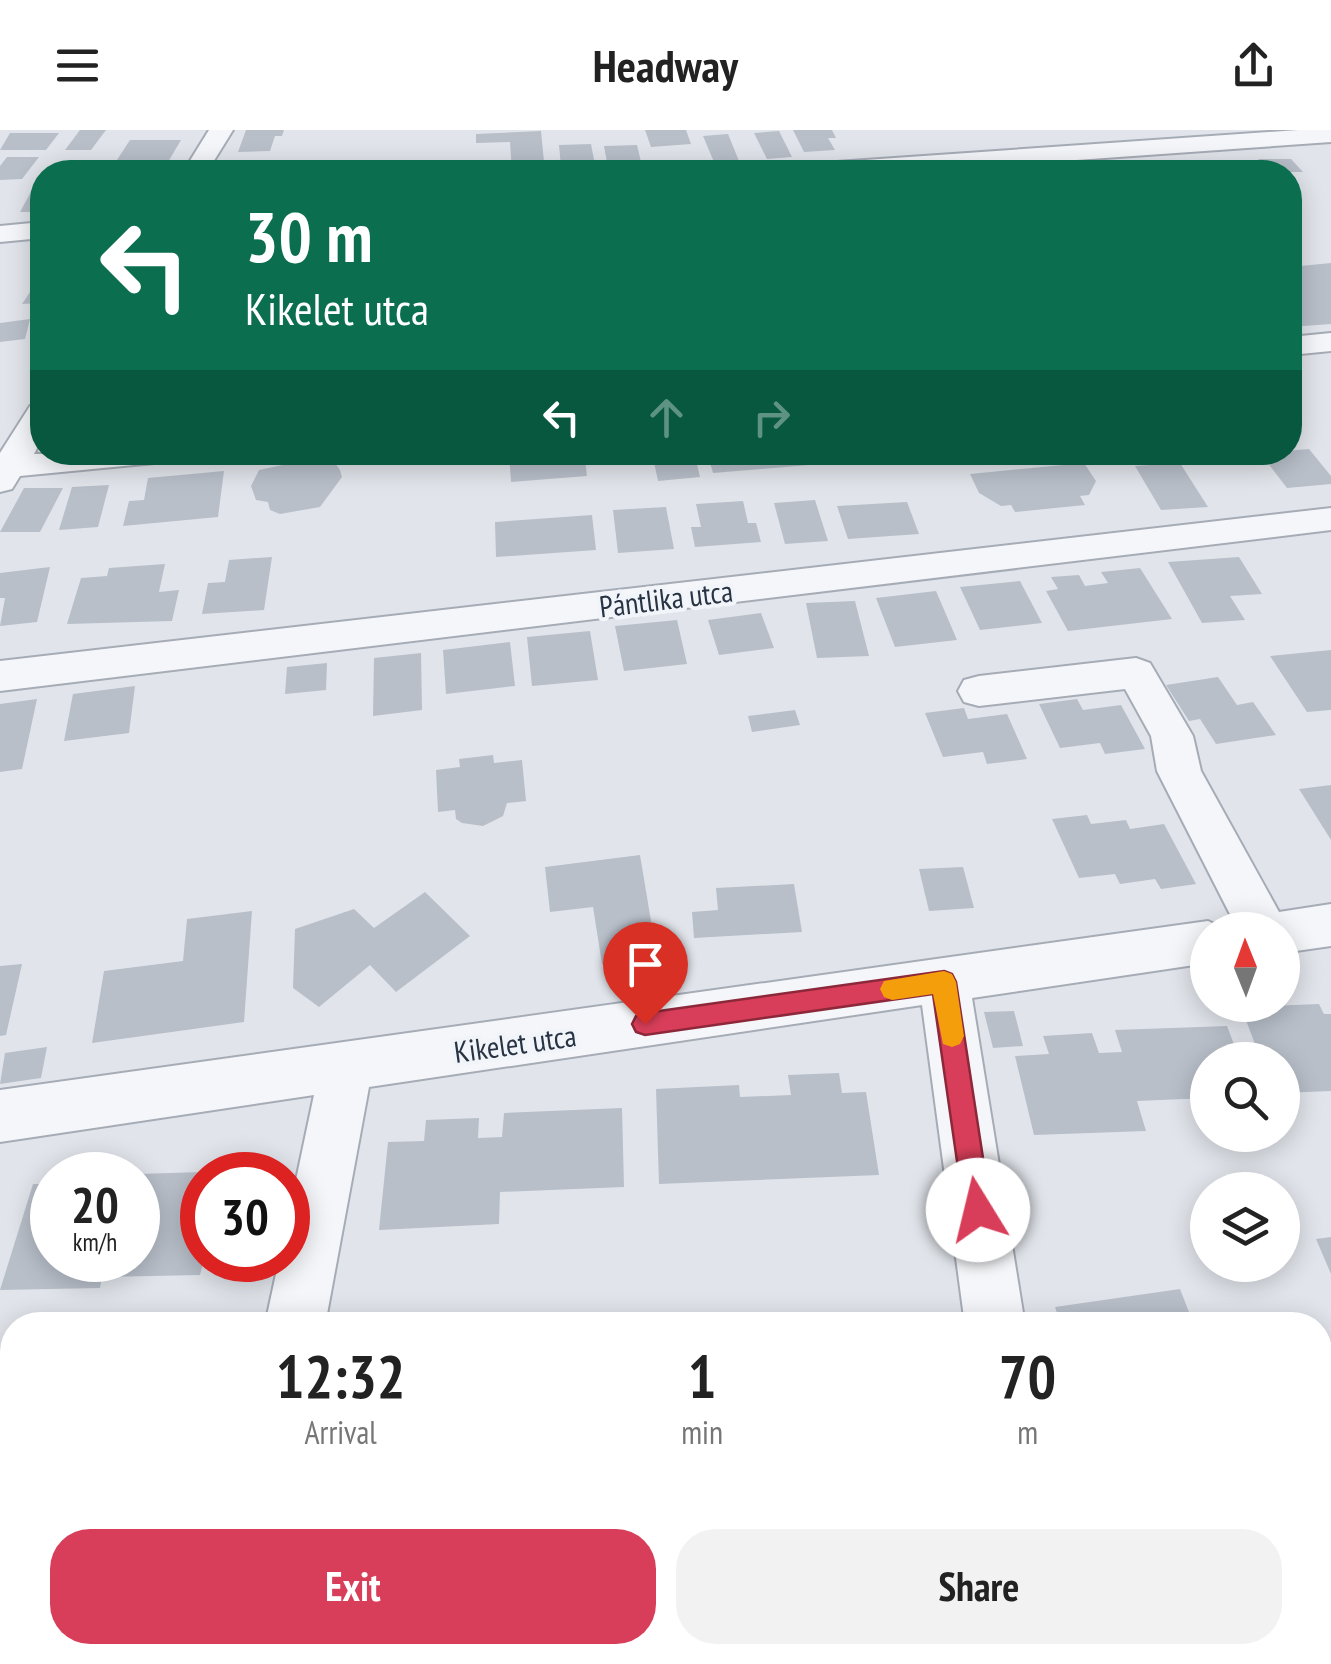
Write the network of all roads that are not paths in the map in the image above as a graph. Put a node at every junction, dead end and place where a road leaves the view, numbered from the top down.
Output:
1 (221, 130) edge
2 (1331, 135) edge
3 (202, 160) edge
4 (976, 160) edge
5 (30, 231) edge
6 (0, 234) edge
7 (1331, 342) edge
8 (1302, 345) edge
9 (30, 432) edge
10 (70, 465) edge
11 (4, 474) edge
12 (1331, 519) edge
13 (0, 676) edge
14 (979, 691) dead end
15 (1253, 912) edge
16 (1331, 925) edge
17 (1300, 929) edge
18 (1190, 945) edge
19 (944, 982) junction
20 (346, 1066) junction
21 (0, 1116) edge
22 (299, 1312) edge
23 (993, 1312) edge

1 - 3 street
2 - 4 street
5 - 6 street
7 - 8 street
9 - 11 street
10 - 11 street
12 - 13 street, Pántlika utca
14 - 15 street
16 - 17 street
18 - 19 street, Kikelet utca
19 - 20 street, Kikelet utca
19 - 23 street
20 - 21 street, Kikelet utca
20 - 22 street

